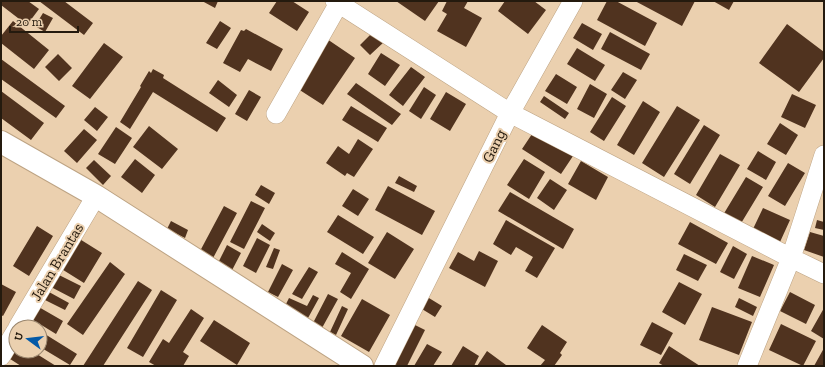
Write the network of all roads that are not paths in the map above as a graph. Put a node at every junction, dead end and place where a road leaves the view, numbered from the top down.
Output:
1 (573, 1) edge
2 (337, 2) edge
3 (359, 7) edge
4 (510, 113) junction
5 (276, 114) dead end
6 (1, 142) edge
7 (824, 155) edge
8 (96, 196) junction
9 (791, 258) junction
10 (824, 274) edge
11 (23, 319) edge
12 (8, 344) edge
13 (1, 356) edge
14 (362, 366) edge
15 (384, 366) edge
16 (747, 366) edge

1 - 4 street
2 - 3 street, Gang
2 - 5 street
3 - 4 street, Gang
4 - 9 street
4 - 15 street, Gang
6 - 8 main road
7 - 9 street
8 - 11 street, Jalan Brantas
8 - 14 main road
9 - 10 street
9 - 16 street
12 - 13 street

